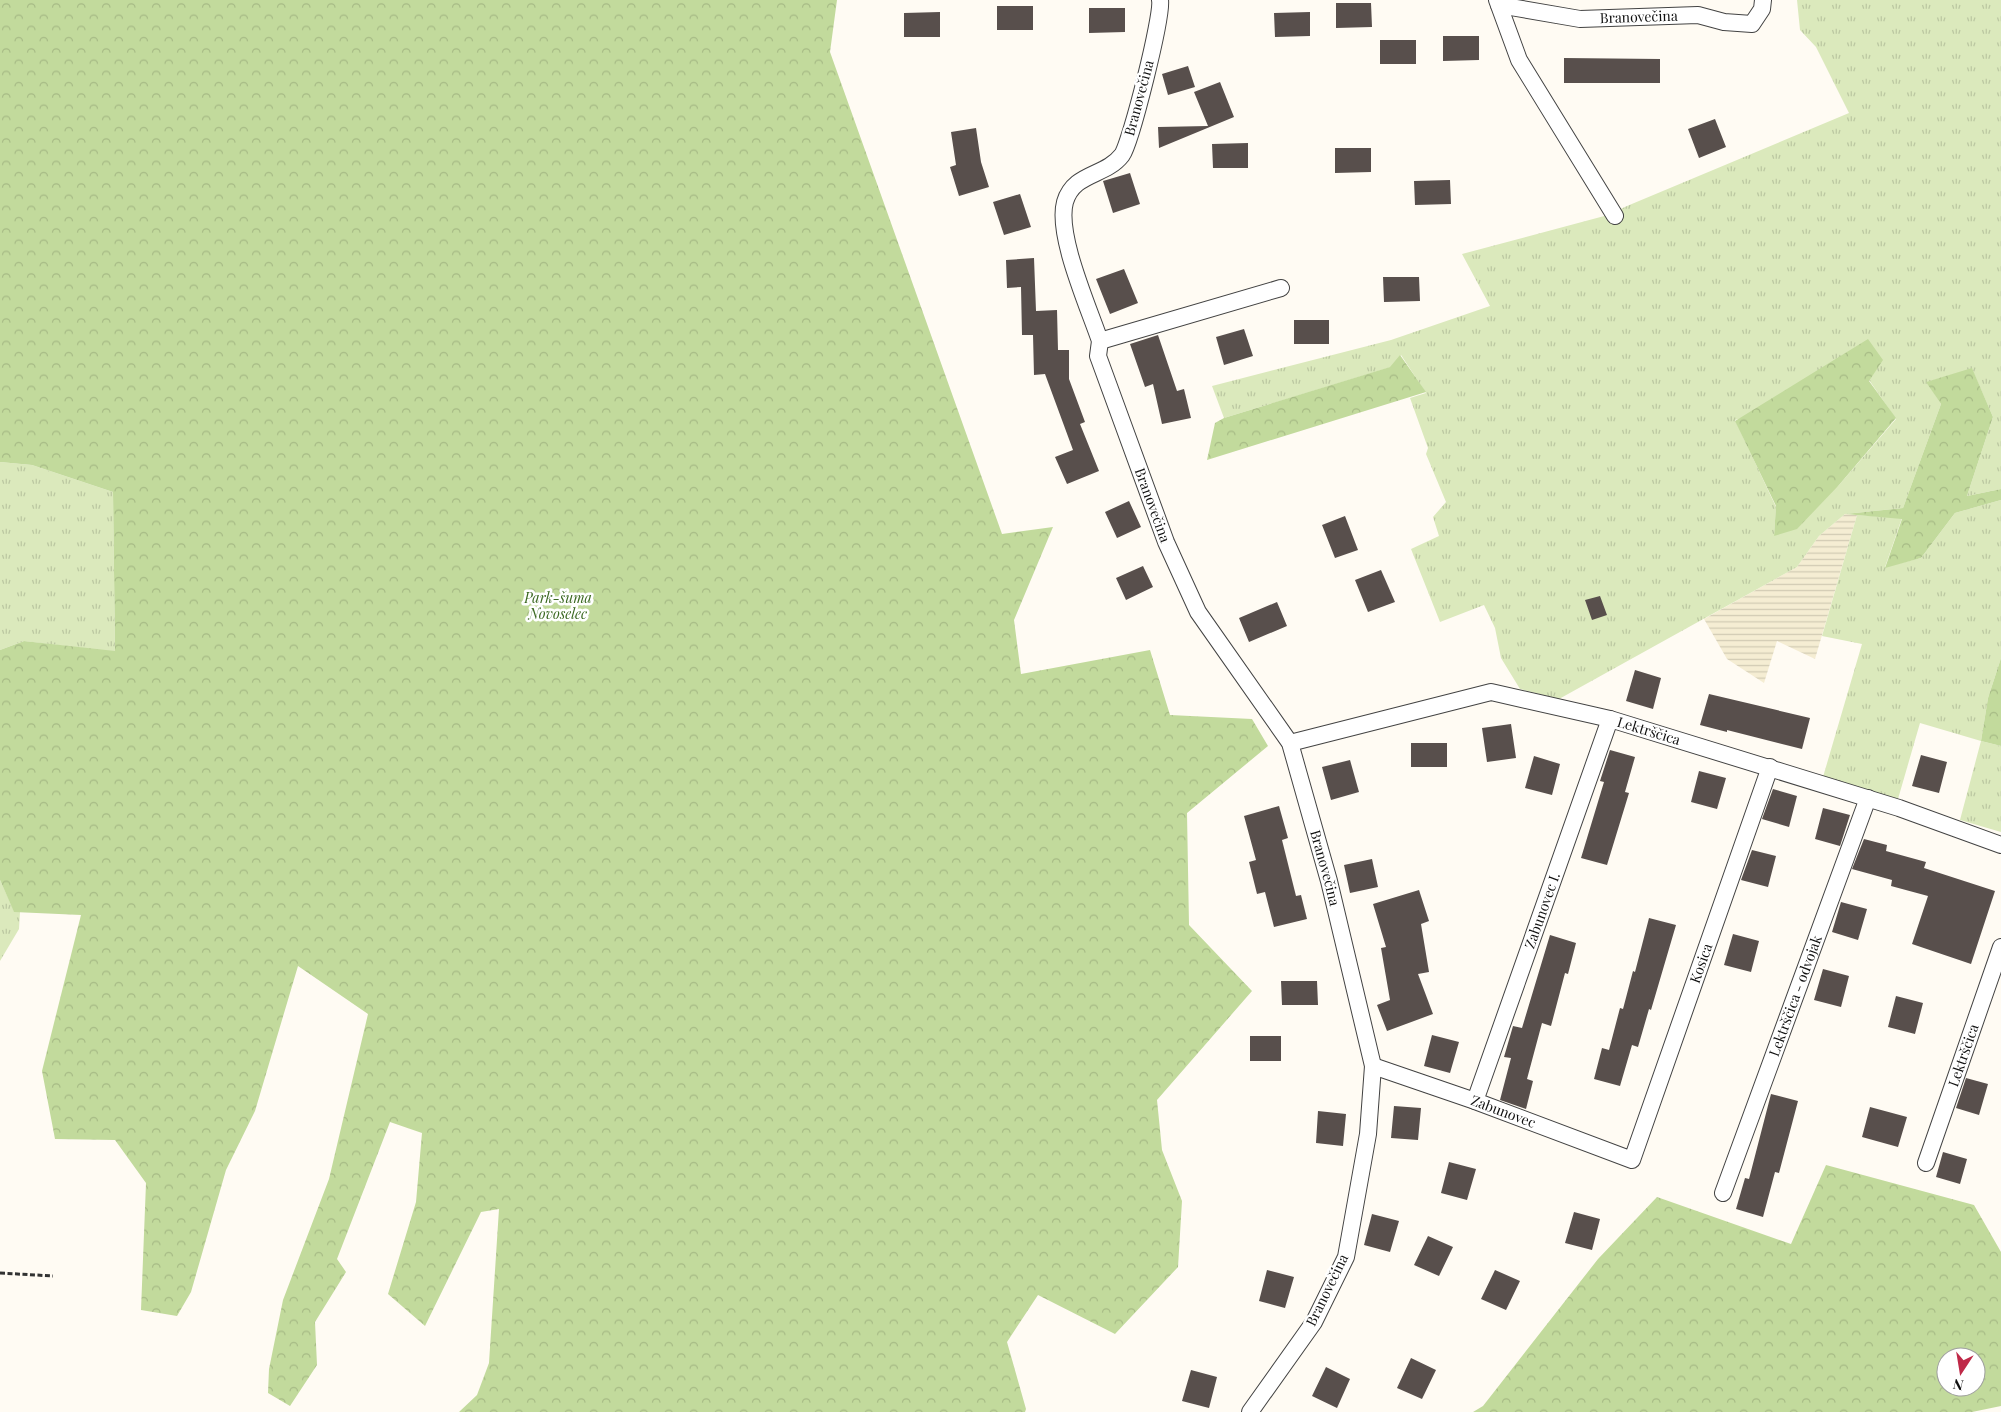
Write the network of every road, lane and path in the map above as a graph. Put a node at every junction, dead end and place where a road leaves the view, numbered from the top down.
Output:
1 (1160, 0) edge
2 (1763, 0) edge
3 (1498, 3) edge
4 (1615, 216) dead end
5 (1281, 288) dead end
6 (1100, 341) junction
7 (1610, 719) junction
8 (1290, 743) junction
9 (1770, 767) junction
10 (1868, 798) junction
11 (2001, 845) edge
12 (2001, 947) edge
13 (1373, 1066) junction
14 (1475, 1101) junction
15 (1632, 1160) joint
16 (1926, 1164) dead end
17 (1723, 1193) dead end
18 (0, 1273) edge
19 (53, 1276) dead end
20 (1250, 1412) edge

1 - 6 street, Branovečina
2 - 3 street, Branovečina
3 - 4 street, Branovečina
5 - 6 street
6 - 8 street, Branovečina
7 - 8 street, Lektrščica
7 - 9 street, Lektrščica
7 - 14 street, Zabunovec I.
8 - 13 street, Branovečina
9 - 10 street, Lektrščica
9 - 15 street, Kosica
10 - 11 street, Lektrščica
10 - 17 street, Lektrščica - odvojak
12 - 16 street, Lektrščica
13 - 14 street, Zabunovec
13 - 20 street, Branovečina
14 - 15 street, Zabunovec
18 - 19 path

